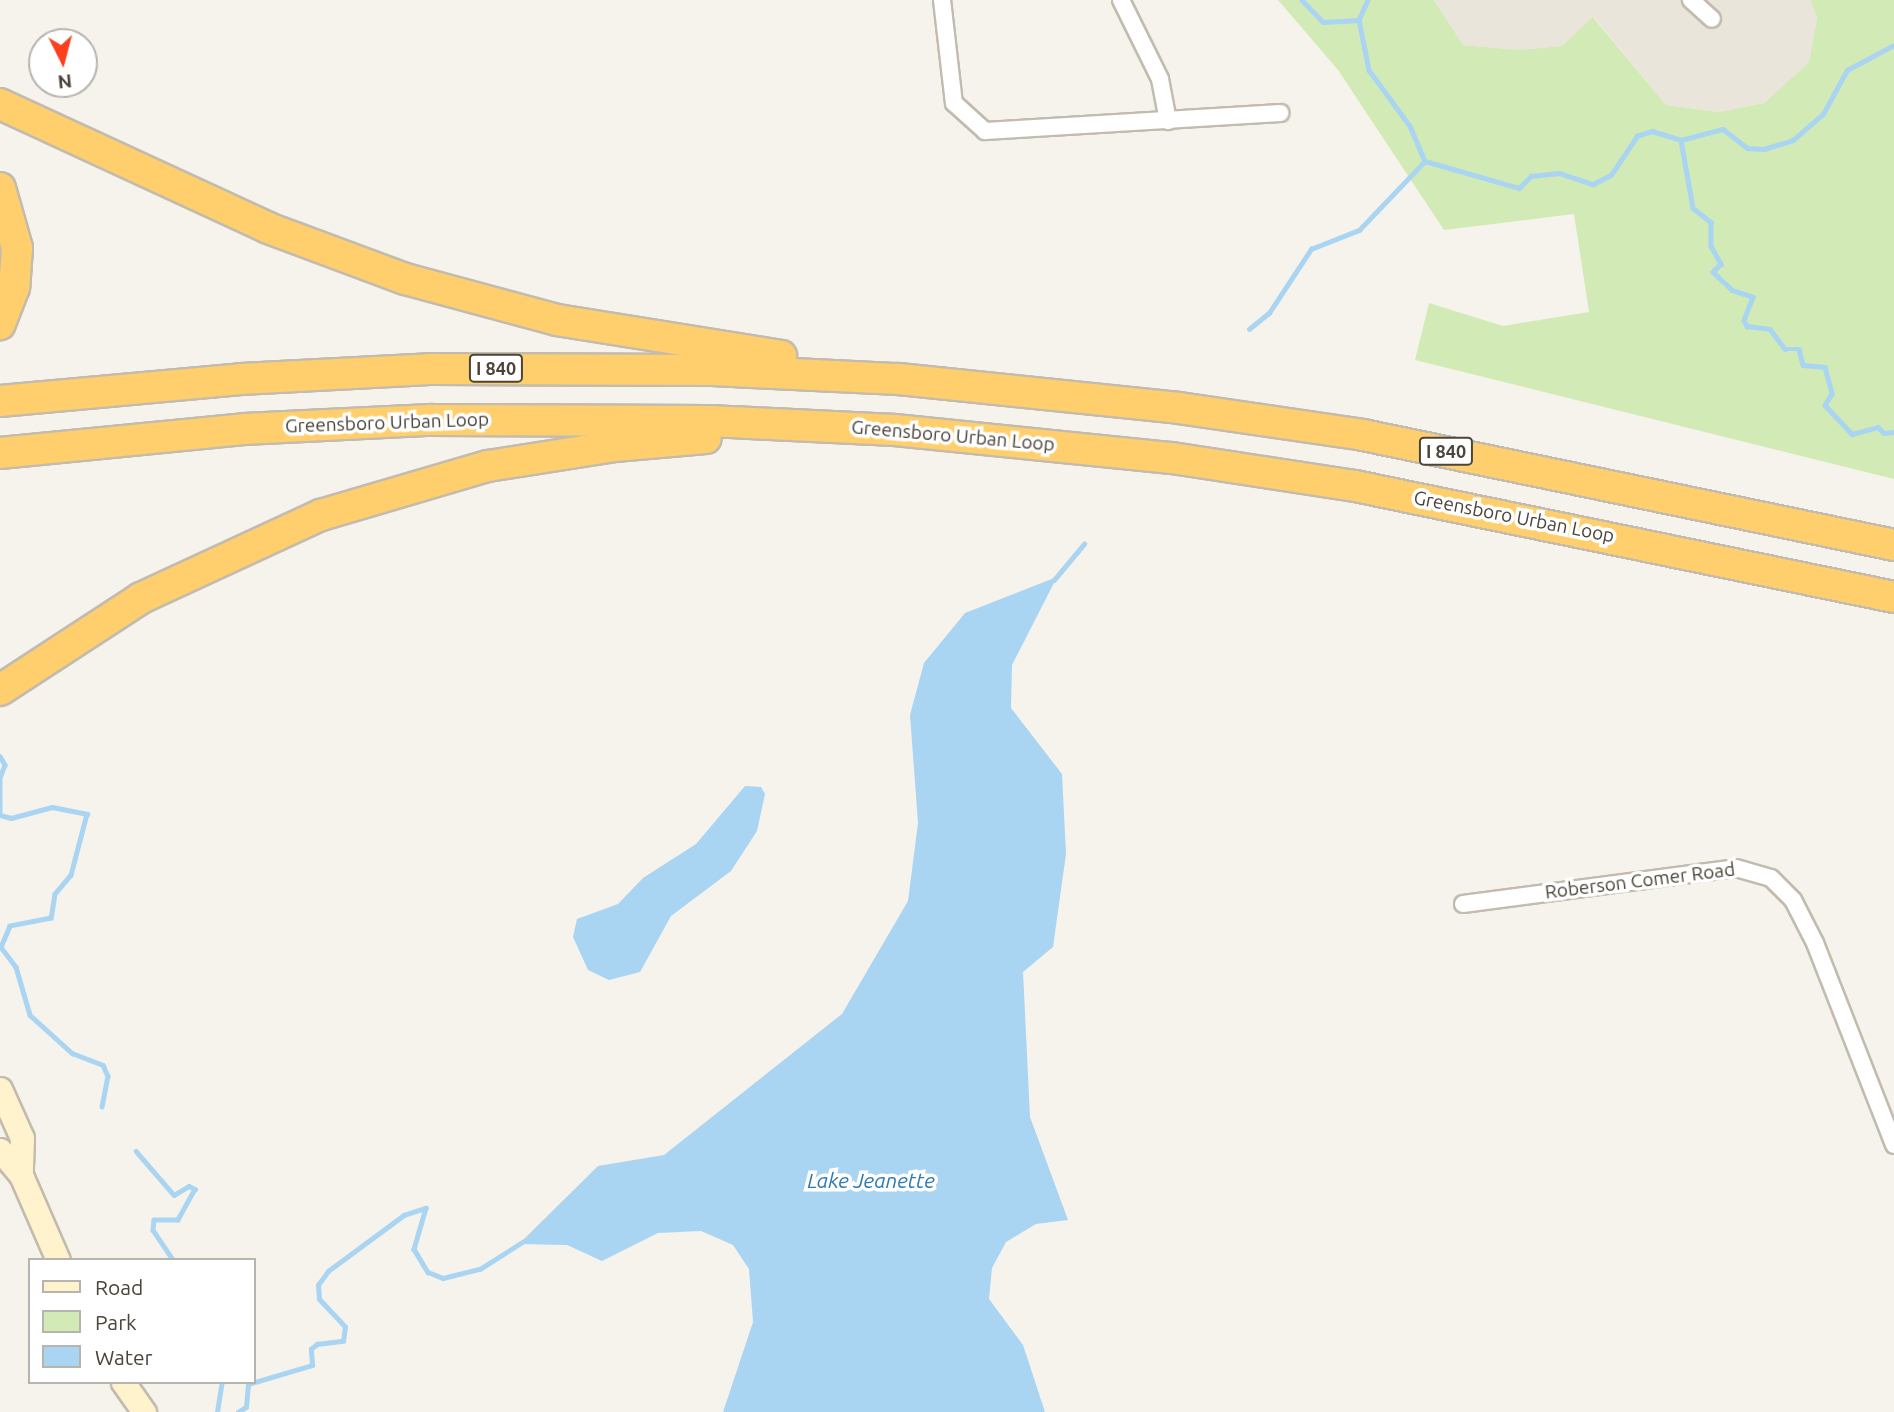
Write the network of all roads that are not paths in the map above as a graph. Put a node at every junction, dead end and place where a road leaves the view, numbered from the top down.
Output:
1 (942, 0) edge
2 (1121, 0) edge
3 (1691, 0) edge
4 (1712, 19) dead end
5 (0, 104) edge
6 (1280, 113) dead end
7 (1168, 121) junction
8 (0, 188) edge
9 (0, 324) edge
10 (993, 387) junction
11 (0, 401) edge
12 (895, 430) junction
13 (0, 453) edge
14 (1894, 545) edge
15 (1894, 597) edge
16 (0, 690) edge
17 (1463, 904) dead end
18 (0, 1088) edge
19 (1894, 1145) edge
20 (0, 1150) edge
21 (21, 1175) junction
22 (57, 1258) edge
23 (124, 1384) edge
24 (144, 1412) edge

1 - 7 street
2 - 7 street
3 - 4 street
5 - 10 highway
6 - 7 street
8 - 9 highway
10 - 11 highway, I 840
10 - 14 highway, I 840
12 - 13 highway, Greensboro Urban Loop
12 - 15 highway, Greensboro Urban Loop
12 - 16 highway
17 - 19 street, Roberson Comer Road
18 - 21 main road
20 - 21 main road
21 - 22 main road
23 - 24 main road

